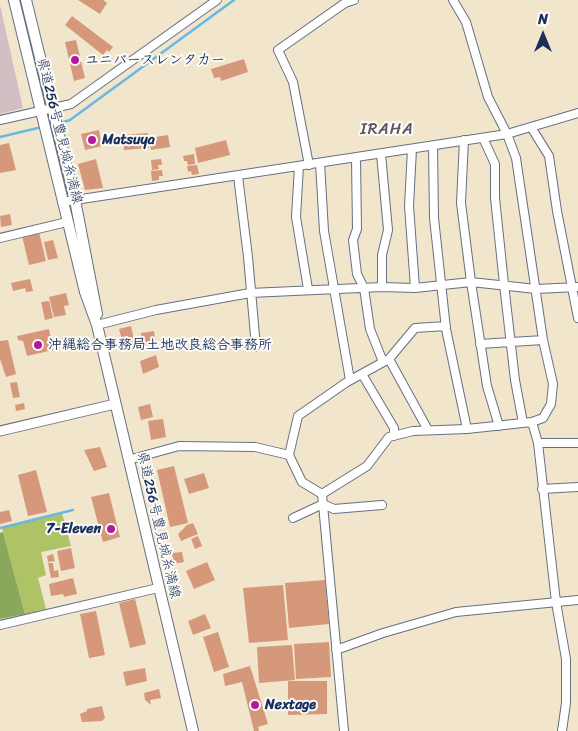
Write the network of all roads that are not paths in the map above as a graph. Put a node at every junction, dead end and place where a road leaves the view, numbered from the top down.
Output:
1 (14, 0) edge
2 (26, 0) edge
3 (217, 0) edge
4 (354, 0) edge
5 (453, 0) edge
6 (52, 110) junction
7 (40, 113) junction
8 (578, 113) edge
9 (0, 120) edge
10 (531, 126) junction
11 (507, 134) junction
12 (483, 138) junction
13 (464, 140) junction
14 (433, 146) junction
15 (412, 149) junction
16 (380, 154) junction
17 (356, 158) junction
18 (320, 163) junction
19 (309, 165) junction
20 (299, 166) junction
21 (238, 176) junction
22 (75, 200) junction
23 (62, 202) junction
24 (67, 222) junction
25 (0, 238) edge
26 (471, 282) junction
27 (504, 284) junction
28 (442, 285) junction
29 (382, 287) junction
30 (364, 288) junction
31 (415, 288) junction
32 (575, 288) edge
33 (308, 289) junction
34 (334, 289) junction
35 (536, 289) junction
36 (250, 293) junction
37 (578, 318) edge
38 (97, 325) junction
39 (446, 326) junction
40 (543, 340) junction
41 (511, 342) junction
42 (480, 344) junction
43 (256, 347) dead end
44 (386, 360) junction
45 (362, 374) junction
46 (350, 380) junction
47 (115, 404) junction
48 (532, 422) junction
49 (524, 423) junction
50 (499, 426) junction
51 (428, 430) junction
52 (467, 430) junction
53 (0, 432) edge
54 (394, 436) junction
55 (538, 442) junction
56 (578, 444) edge
57 (289, 455) junction
58 (128, 460) junction
59 (578, 487) edge
60 (542, 489) junction
61 (322, 494) junction
62 (323, 504) junction
63 (382, 505) dead end
64 (294, 518) dead end
65 (158, 588) junction
66 (578, 600) edge
67 (556, 602) junction
68 (0, 625) edge
69 (336, 650) junction
70 (193, 731) edge
71 (344, 731) edge
72 (562, 731) edge

1 - 7 main road, 県道256号豊見城糸満線
2 - 6 main road, 県道256号豊見城糸満線
3 - 6 street
4 - 19 street
5 - 11 street
6 - 7 street
6 - 22 main road, 県道256号豊見城糸満線
7 - 9 street
7 - 23 main road, 県道256号豊見城糸満線
8 - 10 street
10 - 11 street
10 - 32 street
11 - 12 street
11 - 35 street
12 - 13 street
12 - 27 street
13 - 14 street
13 - 26 street
14 - 15 street
14 - 28 street
15 - 16 street
15 - 31 street
16 - 17 street
16 - 29 street
17 - 18 street
17 - 30 street
18 - 19 street
18 - 34 street
19 - 20 street
20 - 21 street
20 - 33 street
21 - 22 street
21 - 36 street
22 - 23 street
22 - 38 main road, 県道256号豊見城糸満線
23 - 24 main road, 県道256号豊見城糸満線
24 - 25 street
24 - 38 main road, 県道256号豊見城糸満線
26 - 27 street
26 - 28 street
26 - 42 street
27 - 35 street
27 - 41 street
28 - 31 street
28 - 39 street
29 - 30 street
29 - 31 street
30 - 34 street
30 - 44 street
32 - 35 street
32 - 37 street
33 - 34 street
33 - 36 street
34 - 46 street
35 - 40 street
36 - 38 street
36 - 43 street
38 - 47 main road, 県道256号豊見城糸満線
39 - 44 street
39 - 52 street
40 - 41 street
40 - 48 street
41 - 42 street
41 - 49 street
42 - 50 street
44 - 45 street
44 - 51 street
45 - 46 street
45 - 54 street
46 - 57 street
47 - 53 street
47 - 58 main road, 県道256号豊見城糸満線
48 - 49 street
48 - 55 street
49 - 50 street
50 - 52 street
51 - 52 street
51 - 54 street
54 - 61 street
55 - 56 street
55 - 60 street
57 - 58 street
57 - 61 street
58 - 65 main road, 県道256号豊見城糸満線
59 - 60 street
60 - 67 street
61 - 62 street
62 - 63 street
62 - 64 street
62 - 69 street
65 - 68 street
65 - 70 main road, 県道256号豊見城糸満線
66 - 67 street
67 - 69 street
67 - 72 street
69 - 71 street

